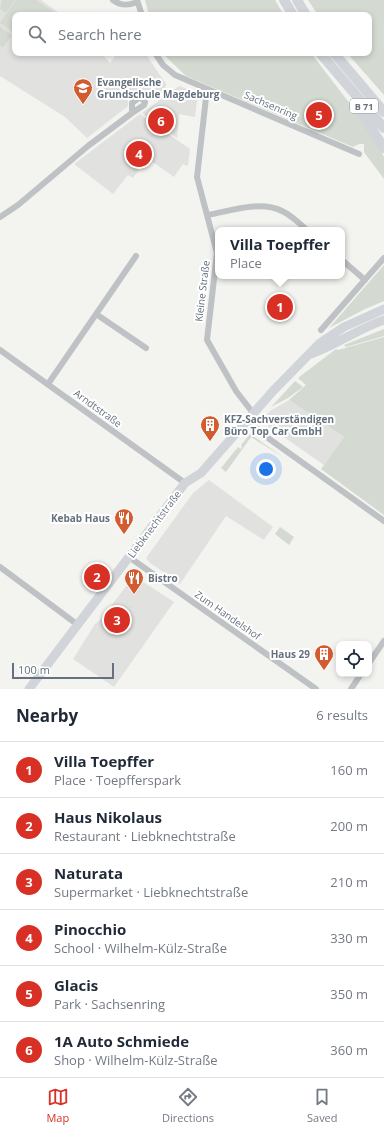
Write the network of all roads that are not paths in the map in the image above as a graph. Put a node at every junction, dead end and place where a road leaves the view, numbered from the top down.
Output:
1 (113, 0) edge
2 (284, 0) edge
3 (297, 0) edge
4 (137, 1) edge
5 (141, 12) edge
6 (291, 12) edge
7 (304, 12) edge
8 (157, 56) edge
9 (322, 56) edge
10 (337, 56) edge
11 (344, 83) junction
12 (207, 89) junction
13 (371, 97) junction
14 (384, 104) edge
15 (384, 112) edge
16 (132, 113) dead end
17 (384, 128) edge
18 (384, 148) edge
19 (359, 154) dead end
20 (208, 215) junction
21 (0, 217) edge
22 (303, 227) edge
23 (215, 248) edge
24 (136, 256) dead end
25 (384, 258) edge
26 (345, 263) edge
27 (215, 274) edge
28 (365, 280) junction
29 (384, 309) edge
30 (96, 314) junction
31 (384, 320) edge
32 (321, 330) dead end
33 (146, 348) dead end
34 (0, 350) edge
35 (310, 354) junction
36 (48, 384) junction
37 (250, 416) junction
38 (185, 483) junction
39 (384, 521) edge
40 (129, 557) junction
41 (0, 567) edge
42 (78, 625) junction
43 (384, 641) edge
44 (372, 659) edge
45 (359, 677) edge
46 (30, 689) edge
47 (316, 689) edge
48 (351, 689) edge

1 - 4 street
2 - 6 highway
3 - 7 highway
4 - 5 street
8 - 12 street, Sachsenring
9 - 11 highway, B 71
10 - 13 highway, B 71
11 - 17 highway, B 71
11 - 18 highway
12 - 19 street, Sachsenring
12 - 20 street, Kleine Straße
13 - 14 highway
13 - 15 highway, B 71
16 - 21 street
20 - 22 street
20 - 23 street, Kleine Straße
24 - 30 street
25 - 28 street
26 - 28 street
27 - 37 street, Kleine Straße
28 - 32 street
29 - 35 main road, Liebknechtstraße
30 - 33 street
30 - 36 street
31 - 35 main road, Liebknechtstraße
34 - 36 street, Arndtstraße
35 - 37 main road, Liebknechtstraße
36 - 38 street, Arndtstraße
37 - 38 main road, Liebknechtstraße
37 - 39 street, Kleine Straße
38 - 40 main road, Liebknechtstraße
40 - 42 main road, Liebknechtstraße
40 - 47 street, Zum Handelshof
41 - 42 street
42 - 46 main road, Liebknechtstraße
43 - 44 street
45 - 48 street

